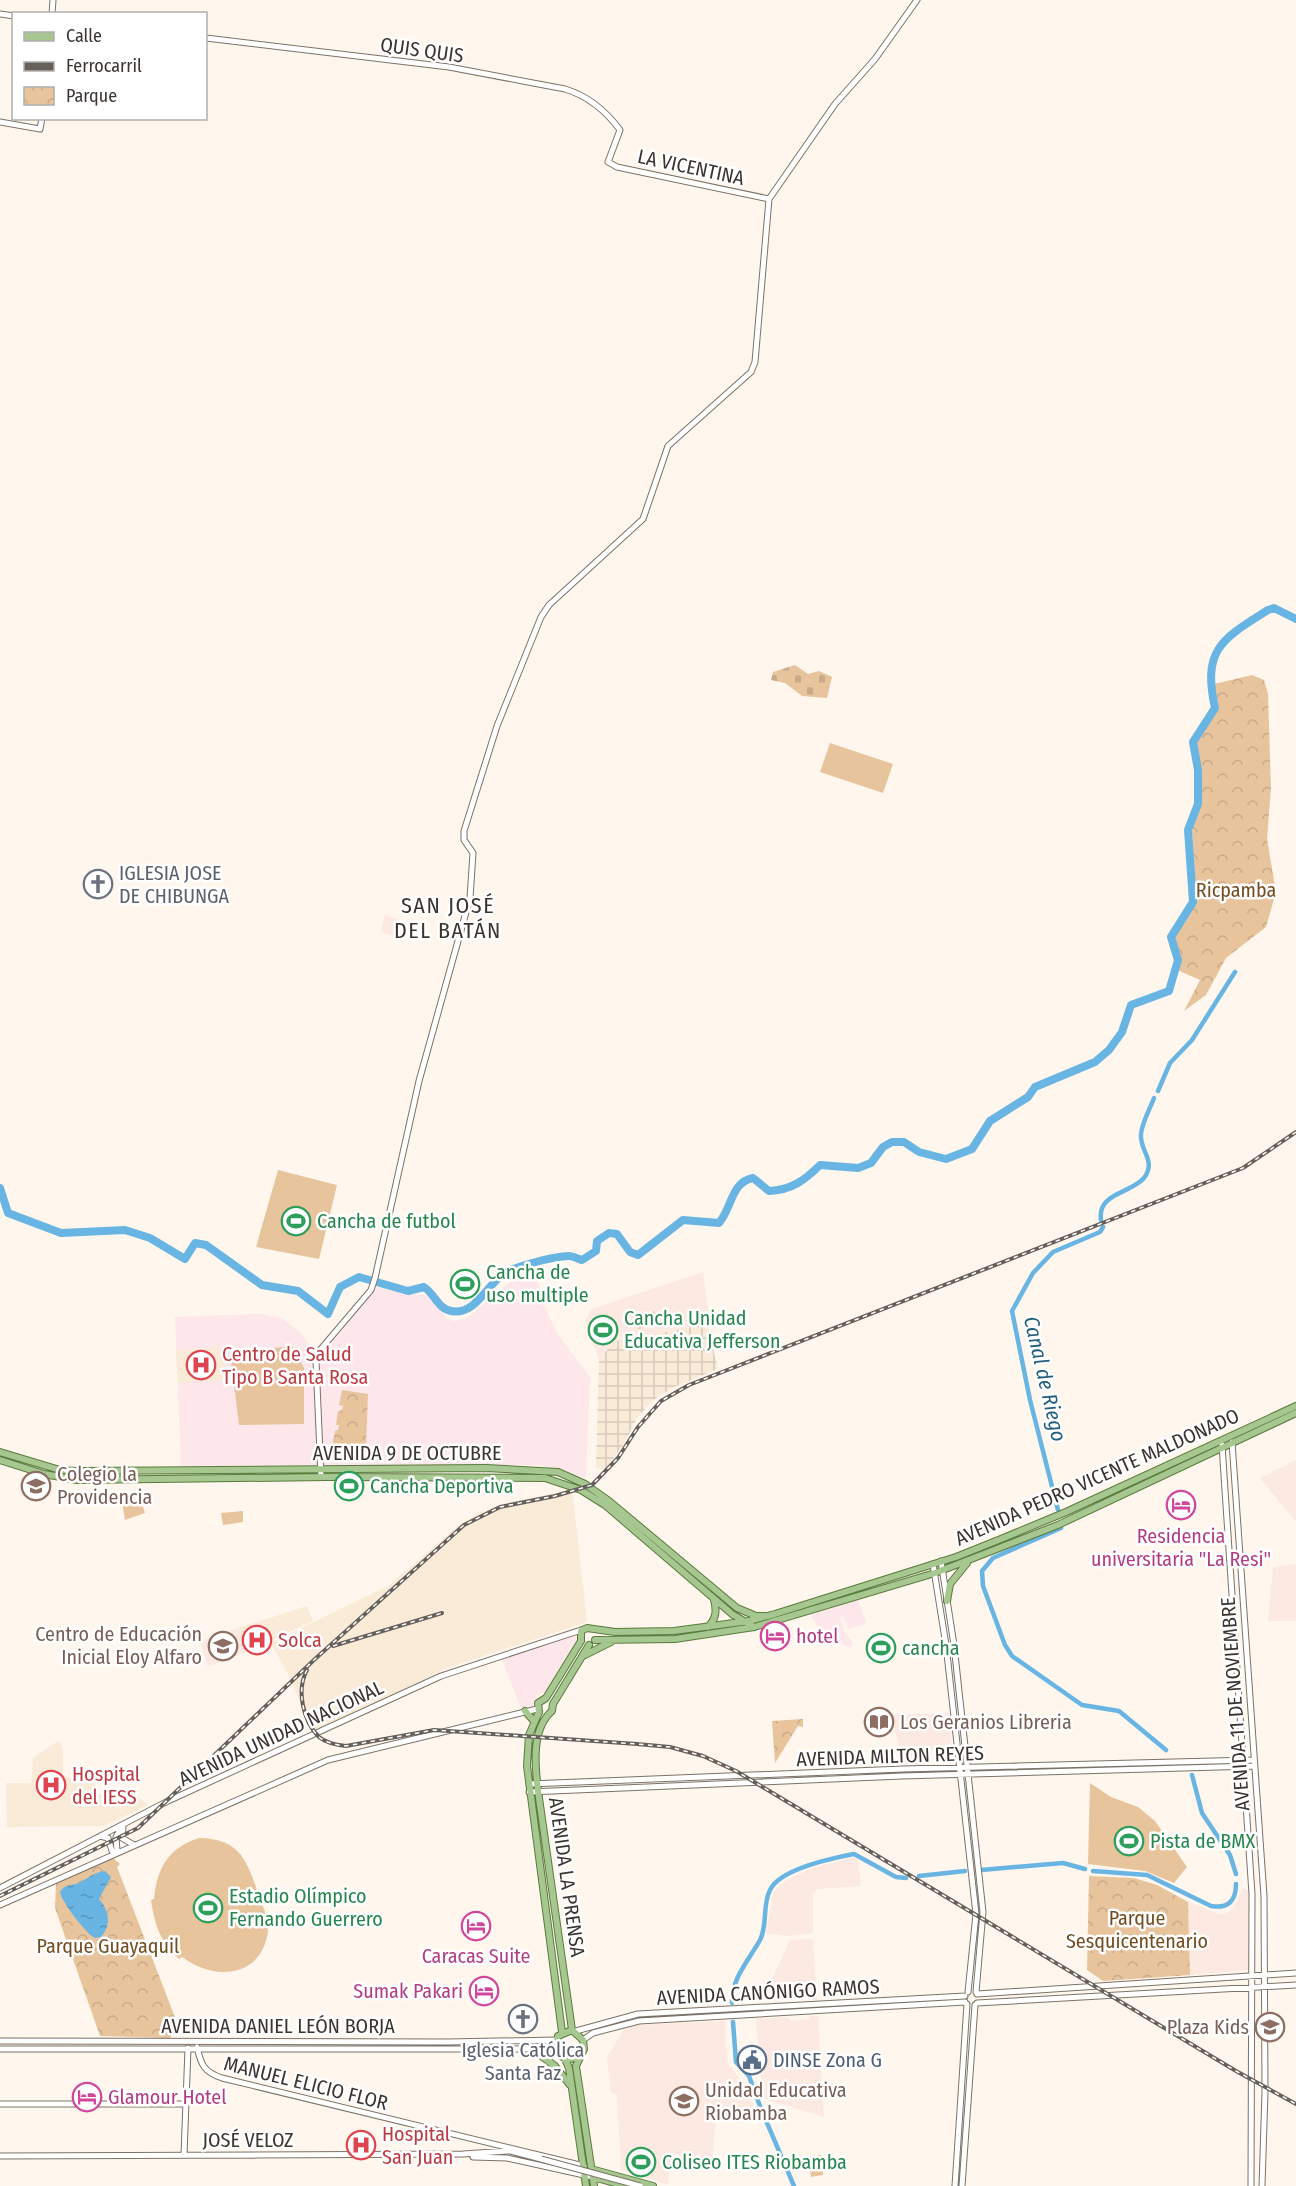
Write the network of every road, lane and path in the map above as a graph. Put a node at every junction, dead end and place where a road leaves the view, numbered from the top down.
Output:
1 (917, 0) edge
2 (207, 38) edge
3 (42, 120) edge
4 (0, 122) edge
5 (608, 162) joint
6 (769, 199) junction
7 (1296, 1406) edge
8 (1296, 1413) edge
9 (1232, 1440) junction
10 (1221, 1444) junction
11 (0, 1452) edge
12 (0, 1460) edge
13 (321, 1469) junction
14 (321, 1477) junction
15 (969, 1561) junction
16 (941, 1562) junction
17 (933, 1564) junction
18 (943, 1570) junction
19 (934, 1573) junction
20 (714, 1599) junction
21 (947, 1601) junction
22 (768, 1616) junction
23 (746, 1622) junction
24 (708, 1627) junction
25 (754, 1627) junction
26 (584, 1629) junction
27 (593, 1630) junction
28 (595, 1640) junction
29 (617, 1640) junction
30 (581, 1641) junction
31 (589, 1644) junction
32 (574, 1666) junction
33 (546, 1698) junction
34 (553, 1704) junction
35 (538, 1710) junction
36 (525, 1711) junction
37 (546, 1714) junction
38 (534, 1721) junction
39 (1242, 1760) junction
40 (1253, 1763) junction
41 (1242, 1767) junction
42 (958, 1768) junction
43 (966, 1772) junction
44 (959, 1775) junction
45 (537, 1784) junction
46 (529, 1788) junction
47 (538, 1791) junction
48 (128, 1822) junction
49 (106, 1832) junction
50 (100, 1836) junction
51 (116, 1837) junction
52 (134, 1845) junction
53 (125, 1848) junction
54 (117, 1851) junction
55 (109, 1855) junction
56 (0, 1888) edge
57 (0, 1905) edge
58 (1296, 1973) edge
59 (1264, 1975) junction
60 (1252, 1976) junction
61 (1117, 1984) junction
62 (1296, 1985) edge
63 (1253, 1987) junction
64 (1264, 1987) junction
65 (977, 1993) junction
66 (1119, 1994) junction
67 (966, 1999) junction
68 (976, 2004) junction
69 (574, 2031) junction
70 (562, 2032) junction
71 (195, 2040) junction
72 (556, 2040) junction
73 (584, 2040) junction
74 (0, 2041) edge
75 (185, 2041) junction
76 (0, 2049) edge
77 (188, 2049) junction
78 (198, 2049) junction
79 (532, 2049) junction
80 (555, 2049) junction
81 (579, 2056) junction
82 (566, 2059) junction
83 (573, 2090) junction
84 (0, 2104) edge
85 (186, 2104) junction
86 (458, 2135) junction
87 (508, 2151) junction
88 (463, 2154) junction
89 (184, 2155) junction
90 (0, 2156) edge
91 (588, 2167) junction
92 (585, 2175) junction
93 (593, 2177) junction
94 (608, 2181) junction
95 (586, 2186) edge
96 (594, 2186) edge
97 (600, 2186) edge
98 (626, 2186) edge
99 (640, 2186) edge
100 (652, 2186) edge
101 (955, 2186) edge
102 (962, 2186) edge
103 (1251, 2186) edge
104 (1262, 2186) edge

1 - 6 street
2 - 5 street, QUIS QUIS
3 - 4 street
5 - 6 street, LA VICENTINA
6 - 13 street
7 - 9 main road, AVENIDA PEDRO VICENTE MALDONADO
8 - 9 main road, AVENIDA PEDRO VICENTE MALDONADO
9 - 10 main road, AVENIDA PEDRO VICENTE MALDONADO
9 - 40 street, AVENIDA 11 DE NOVIEMBRE
10 - 15 main road, AVENIDA PEDRO VICENTE MALDONADO
10 - 16 main road, AVENIDA PEDRO VICENTE MALDONADO
10 - 39 street, AVENIDA 11 DE NOVIEMBRE
11 - 13 main road, AVENIDA 9 DE OCTUBRE
12 - 14 main road, AVENIDA 9 DE OCTUBRE
13 - 14 street
13 - 22 main road, AVENIDA 9 DE OCTUBRE
14 - 20 main road, AVENIDA 9 DE OCTUBRE
15 - 18 main road, AVENIDA PEDRO VICENTE MALDONADO
15 - 21 main road
16 - 17 main road, AVENIDA PEDRO VICENTE MALDONADO
16 - 18 street
17 - 19 street
17 - 22 main road, AVENIDA PEDRO VICENTE MALDONADO
18 - 19 main road, AVENIDA PEDRO VICENTE MALDONADO
18 - 21 street
19 - 25 main road, AVENIDA PEDRO VICENTE MALDONADO
19 - 42 street
20 - 23 main road, AVENIDA 9 DE OCTUBRE
20 - 24 main road
21 - 43 street
22 - 23 main road, AVENIDA PEDRO VICENTE MALDONADO
23 - 24 main road, AVENIDA PEDRO VICENTE MALDONADO
23 - 25 main road, AVENIDA 9 DE OCTUBRE
24 - 27 main road, AVENIDA PEDRO VICENTE MALDONADO
25 - 29 main road, AVENIDA PEDRO VICENTE MALDONADO
26 - 27 main road, AVENIDA PEDRO VICENTE MALDONADO
26 - 30 main road
26 - 48 street, AVENIDA UNIDAD NACIONAL
27 - 28 main road
28 - 29 main road, AVENIDA PEDRO VICENTE MALDONADO
28 - 31 main road
29 - 32 main road
30 - 31 main road
30 - 33 main road
31 - 32 main road
32 - 34 main road
33 - 34 main road
33 - 35 main road
34 - 37 main road
35 - 36 street, AVENIDA UNIDAD NACIONAL
35 - 37 main road
35 - 38 main road, AVENIDA LA PRENSA
36 - 38 main road
36 - 52 street, AVENIDA UNIDAD NACIONAL
37 - 45 main road, AVENIDA LA PRENSA
38 - 46 main road, AVENIDA LA PRENSA
39 - 40 street, AVENIDA MILTON REYES
39 - 41 street, AVENIDA 11 DE NOVIEMBRE
39 - 43 street, AVENIDA MILTON REYES
40 - 41 street, AVENIDA MILTON REYES
40 - 59 street, AVENIDA 11 DE NOVIEMBRE
41 - 43 street, AVENIDA MILTON REYES
41 - 60 street, AVENIDA 11 DE NOVIEMBRE
42 - 43 street, AVENIDA MILTON REYES
42 - 44 street
42 - 45 street, AVENIDA MILTON REYES
43 - 44 street, AVENIDA MILTON REYES
43 - 65 street
44 - 47 street, AVENIDA MILTON REYES
44 - 67 street
45 - 46 street, AVENIDA MILTON REYES
45 - 47 main road, AVENIDA LA PRENSA
46 - 47 street, AVENIDA MILTON REYES
46 - 70 main road, AVENIDA LA PRENSA
47 - 69 main road, AVENIDA LA PRENSA
48 - 49 street, AVENIDA UNIDAD NACIONAL
48 - 51 street
48 - 52 street
49 - 50 street, AVENIDA UNIDAD NACIONAL
49 - 51 street
50 - 55 street
50 - 56 street, AVENIDA UNIDAD NACIONAL
51 - 53 street
51 - 54 street
52 - 53 street, AVENIDA UNIDAD NACIONAL
53 - 54 street, AVENIDA UNIDAD NACIONAL
54 - 55 street, AVENIDA UNIDAD NACIONAL
55 - 57 street, AVENIDA UNIDAD NACIONAL
58 - 59 street, AVENIDA CANÓNIGO RAMOS
59 - 60 street, AVENIDA CANÓNIGO RAMOS
59 - 64 street, AVENIDA 11 DE NOVIEMBRE
60 - 61 street, AVENIDA CANÓNIGO RAMOS
60 - 63 street, AVENIDA 11 DE NOVIEMBRE
61 - 65 street, AVENIDA CANÓNIGO RAMOS
61 - 66 street
62 - 64 street, AVENIDA CANÓNIGO RAMOS
63 - 64 street, AVENIDA CANÓNIGO RAMOS
63 - 66 street, AVENIDA CANÓNIGO RAMOS
63 - 103 street, AVENIDA 11 DE NOVIEMBRE
64 - 104 street, AVENIDA 11 DE NOVIEMBRE
65 - 67 street, AVENIDA CANÓNIGO RAMOS
65 - 68 street
66 - 68 street, AVENIDA CANÓNIGO RAMOS
67 - 68 street, AVENIDA CANÓNIGO RAMOS
67 - 69 street, AVENIDA CANÓNIGO RAMOS
67 - 73 street, AVENIDA CANÓNIGO RAMOS
67 - 101 street
68 - 102 street
69 - 70 main road
69 - 73 main road
70 - 72 main road
71 - 72 street, AVENIDA DANIEL LEÓN BORJA
71 - 75 street, AVENIDA DANIEL LEÓN BORJA
71 - 78 street, MANUEL ELICIO FLOR
72 - 80 main road
73 - 81 main road
74 - 75 street, AVENIDA DANIEL LEÓN BORJA
75 - 77 street
76 - 77 street, AVENIDA DANIEL LEÓN BORJA
77 - 78 street, AVENIDA DANIEL LEÓN BORJA
77 - 85 street
78 - 79 street, AVENIDA DANIEL LEÓN BORJA
78 - 86 street, MANUEL ELICIO FLOR
79 - 80 street, AVENIDA DANIEL LEÓN BORJA
79 - 83 main road
80 - 82 main road
81 - 82 main road
81 - 91 main road
82 - 83 main road
83 - 91 main road
84 - 85 street
85 - 89 street
86 - 87 street
86 - 91 street, MANUEL ELICIO FLOR
87 - 88 street, JOSÉ VELOZ
87 - 99 street, bridge
88 - 89 street, JOSÉ VELOZ
88 - 92 street
89 - 90 street, JOSÉ VELOZ
91 - 92 main road
91 - 93 main road
91 - 100 main road
92 - 93 street
92 - 95 main road
93 - 94 main road
93 - 96 main road
94 - 97 main road
94 - 98 main road

